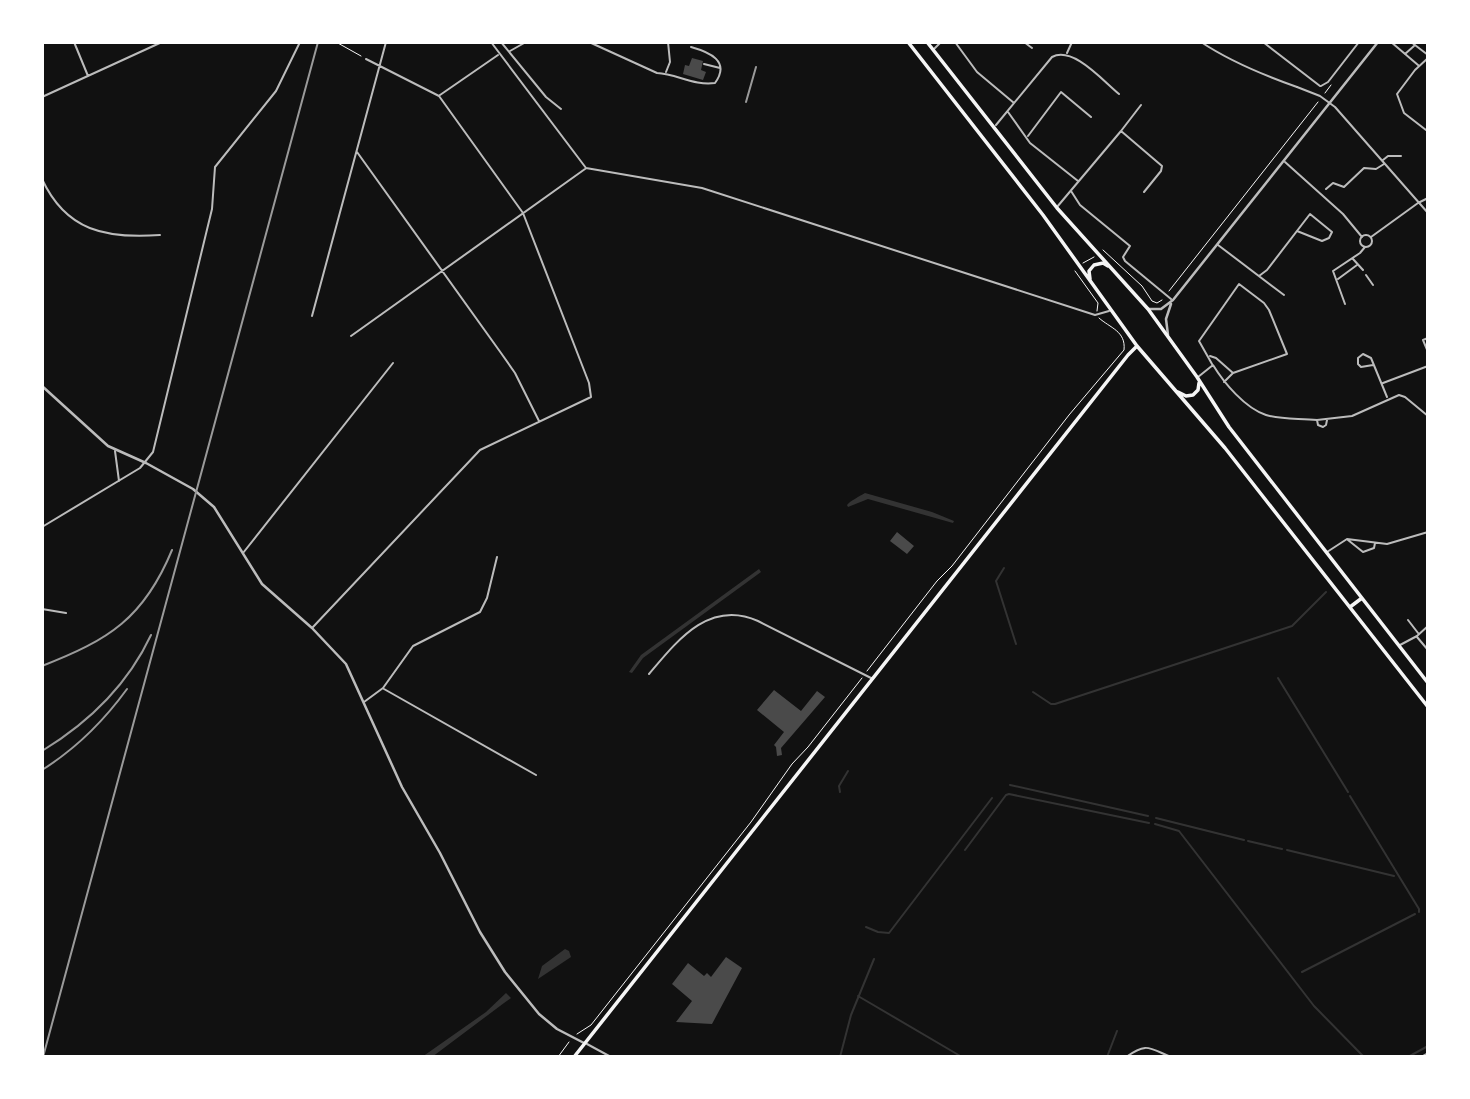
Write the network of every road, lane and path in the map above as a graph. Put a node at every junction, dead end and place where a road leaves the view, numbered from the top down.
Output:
1 (74, 42) edge
2 (162, 42) edge
3 (300, 42) edge
4 (336, 42) edge
5 (386, 42) edge
6 (491, 42) edge
7 (501, 42) edge
8 (526, 42) edge
9 (589, 42) edge
10 (668, 42) edge
11 (908, 42) edge
12 (927, 42) edge
13 (941, 42) edge
14 (955, 42) edge
15 (1024, 42) edge
16 (1072, 42) edge
17 (1201, 42) edge
18 (1263, 42) edge
19 (1359, 42) edge
20 (1378, 42) edge
21 (1391, 42) edge
22 (1411, 42) edge
23 (1419, 42) edge
24 (1415, 46) junction
25 (691, 47) dead end
26 (1032, 48) dead end
27 (933, 50) junction
28 (509, 52) junction
29 (500, 54) junction
30 (1067, 54) junction
31 (1405, 54) junction
32 (1428, 57) edge
33 (366, 59) joint
34 (704, 64) dead end
35 (380, 66) junction
36 (1419, 66) junction
37 (720, 68) junction
38 (666, 73) junction
39 (88, 76) junction
40 (1331, 85) dead end
41 (1320, 86) junction
42 (1119, 94) dead end
43 (439, 96) junction
44 (1320, 96) junction
45 (42, 97) edge
46 (1014, 103) junction
47 (1329, 103) junction
48 (1141, 105) dead end
49 (561, 109) dead end
50 (1007, 111) junction
51 (1091, 117) dead end
52 (994, 128) junction
53 (1426, 130) dead end
54 (1121, 131) junction
55 (1027, 136) junction
56 (357, 152) junction
57 (1401, 156) dead end
58 (1284, 162) junction
59 (1383, 162) junction
60 (586, 169) junction
61 (42, 179) edge
62 (1078, 181) junction
63 (1071, 190) junction
64 (1326, 190) dead end
65 (1144, 192) dead end
66 (1428, 198) edge
67 (1419, 202) junction
68 (1056, 208) junction
69 (523, 213) junction
70 (1428, 213) edge
71 (1297, 230) junction
72 (160, 235) dead end
73 (1362, 237) junction
74 (1371, 237) junction
75 (1218, 244) junction
76 (1365, 247) junction
77 (1100, 251) dead end
78 (1096, 255) dead end
79 (1352, 258) junction
80 (1081, 264) dead end
81 (1357, 265) junction
82 (1076, 267) dead end
83 (1110, 267) junction
84 (1363, 270) dead end
85 (442, 271) junction
86 (1366, 275) dead end
87 (1259, 276) junction
88 (1336, 280) junction
89 (1091, 282) junction
90 (1373, 285) dead end
91 (1167, 295) junction
92 (1284, 295) dead end
93 (1172, 301) junction
94 (1346, 304) dead end
95 (1148, 309) junction
96 (1110, 310) junction
97 (1097, 312) dead end
98 (312, 316) dead end
99 (1099, 319) dead end
100 (1167, 335) junction
101 (351, 336) dead end
102 (1428, 338) edge
103 (1137, 346) junction
104 (1428, 352) edge
105 (1209, 356) junction
106 (393, 363) dead end
107 (1213, 365) junction
108 (1373, 365) junction
109 (1428, 366) edge
110 (1233, 373) junction
111 (1198, 379) junction
112 (1224, 383) junction
113 (1382, 384) junction
114 (42, 386) edge
115 (1176, 391) junction
116 (42, 392) edge
117 (48, 392) junction
118 (1388, 398) junction
119 (1428, 414) edge
120 (1326, 419) junction
121 (1317, 421) junction
122 (539, 422) junction
123 (115, 452) junction
124 (146, 463) junction
125 (119, 481) junction
126 (42, 527) edge
127 (1428, 532) edge
128 (1347, 538) junction
129 (1375, 542) junction
130 (1326, 552) junction
131 (242, 554) junction
132 (497, 557) dead end
133 (1362, 598) junction
134 (1350, 607) junction
135 (42, 608) edge
136 (66, 613) dead end
137 (1408, 620) dead end
138 (1428, 626) edge
139 (312, 628) junction
140 (1418, 635) junction
141 (1399, 646) junction
142 (1428, 650) edge
143 (649, 674) dead end
144 (864, 675) junction
145 (873, 679) junction
146 (1428, 682) edge
147 (383, 688) junction
148 (364, 702) junction
149 (1428, 707) edge
150 (536, 775) dead end
151 (575, 1035) dead end
152 (570, 1041) dead end
153 (584, 1043) junction
154 (1428, 1053) edge
155 (558, 1057) edge
156 (574, 1057) edge
157 (611, 1057) edge
158 (1126, 1057) edge
159 (1171, 1057) edge
160 (1421, 1057) edge

1 - 39 street
2 - 39 street
3 - 124 street
4 - 33 path
5 - 35 street
6 - 29 street
7 - 28 street
8 - 28 street
9 - 38 street
10 - 38 street
11 - 89 main road
12 - 27 main road
13 - 27 street
14 - 46 street
15 - 26 street
16 - 30 street
17 - 44 street
18 - 41 street
19 - 41 street
20 - 47 street
21 - 31 street
22 - 24 street
23 - 24 street
24 - 31 street
24 - 32 street
25 - 37 street
27 - 52 main road
28 - 49 street
29 - 43 street
29 - 60 street
30 - 42 street
30 - 46 street
31 - 36 street
32 - 36 street
33 - 35 street
34 - 37 street
35 - 43 street
35 - 56 street
36 - 53 street
37 - 38 street
39 - 45 street
40 - 44 path
41 - 44 street
43 - 69 street
44 - 47 street
44 - 91 path
46 - 50 street
47 - 58 street
47 - 59 street
48 - 54 street
50 - 52 street
50 - 55 street
51 - 55 street
52 - 68 main road
54 - 62 street
54 - 65 street
55 - 62 street
56 - 85 street
56 - 98 street
57 - 59 street
58 - 73 street
58 - 75 street
59 - 64 street
59 - 67 street
60 - 69 street
60 - 96 street
61 - 72 street
62 - 63 street
63 - 68 street
63 - 91 street
66 - 67 street
67 - 70 street
67 - 74 street
68 - 83 main road
69 - 85 street
69 - 122 street
71 - 71 street
71 - 87 street
73 - 74 street
73 - 76 street
74 - 76 street
75 - 87 street
75 - 93 street
76 - 79 street
77 - 91 path
78 - 80 path
79 - 81 street
79 - 88 street
81 - 84 street
81 - 88 street
82 - 97 path
83 - 89 main road
83 - 95 main road
85 - 101 street
85 - 122 street
86 - 90 street
87 - 92 street
88 - 94 street
89 - 96 main road
91 - 93 street
93 - 95 street
93 - 100 street
95 - 100 main road
96 - 103 main road
99 - 144 path
100 - 111 main road
102 - 104 street
103 - 115 main road
103 - 145 main road
105 - 107 street
105 - 110 street
105 - 110 street
106 - 131 street
107 - 111 street
107 - 112 street
108 - 108 street
108 - 113 street
109 - 113 street
110 - 112 street
111 - 115 main road
111 - 130 main road
112 - 121 street
113 - 118 street
114 - 117 street
115 - 134 main road
116 - 117 street
117 - 123 street
118 - 119 street
118 - 120 street
120 - 121 street
120 - 121 street
122 - 139 street
123 - 124 street
123 - 125 street
124 - 125 street
124 - 131 street
125 - 126 street
127 - 129 street
128 - 129 street
128 - 129 street
128 - 130 street
130 - 133 main road
131 - 139 street
132 - 147 street
133 - 134 main road
133 - 141 main road
134 - 149 main road
135 - 136 street
137 - 140 street
138 - 140 street
139 - 148 street
140 - 141 street
140 - 142 street
141 - 146 main road
143 - 144 street
144 - 145 street
144 - 151 path
145 - 153 main road
147 - 148 street
147 - 150 street
148 - 153 street
152 - 155 path
153 - 156 main road
153 - 157 street
154 - 160 street
158 - 159 street

